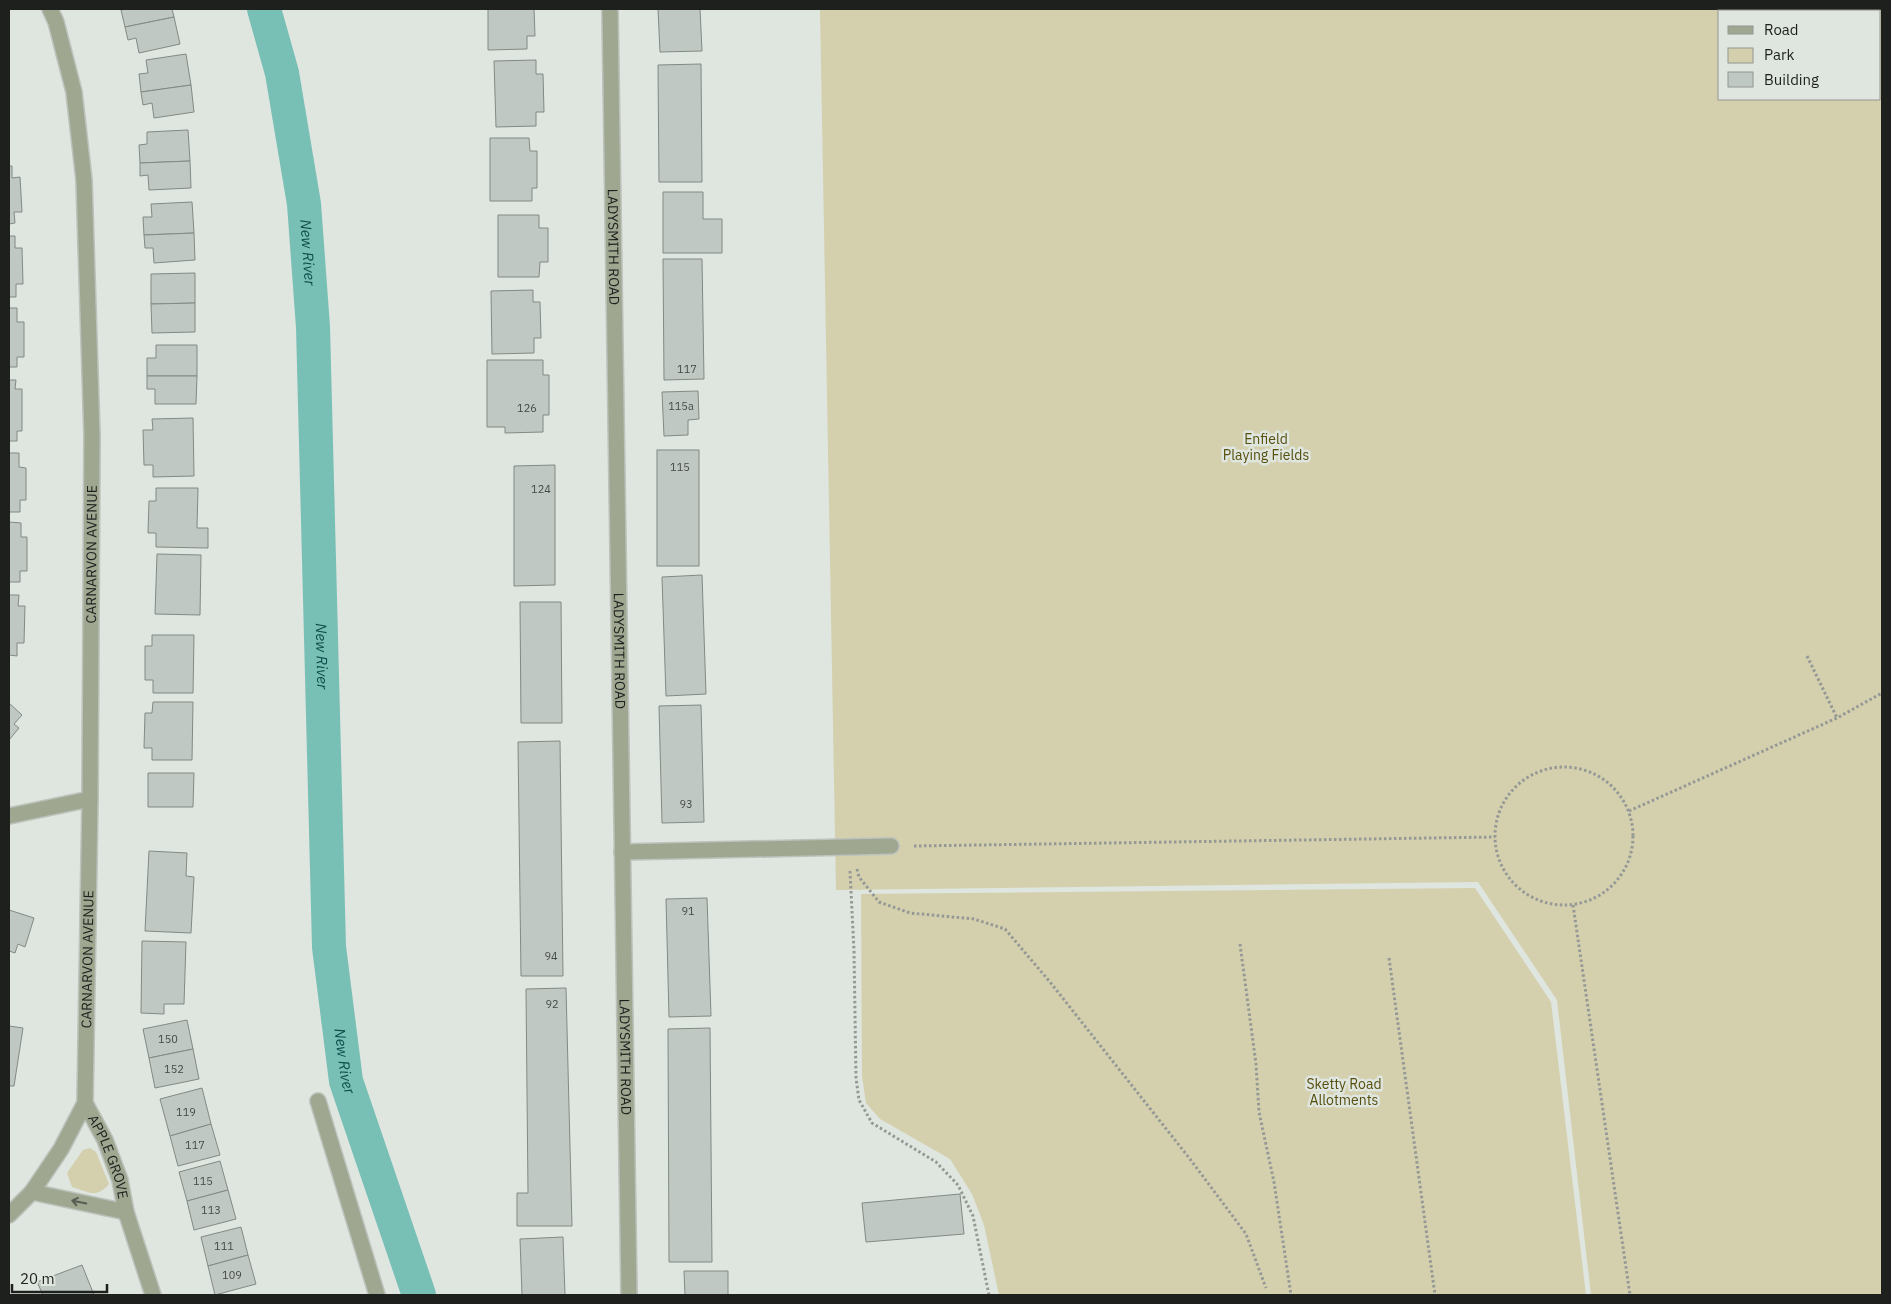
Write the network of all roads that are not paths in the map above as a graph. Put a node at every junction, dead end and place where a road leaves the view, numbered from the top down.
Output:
1 (50, 9) edge
2 (610, 9) edge
3 (90, 799) junction
4 (9, 816) edge
5 (891, 846) road end
6 (622, 852) junction
7 (318, 1102) dead end
8 (85, 1104) junction
9 (32, 1192) junction
10 (126, 1212) junction
11 (9, 1214) edge
12 (153, 1295) edge
13 (378, 1295) edge
14 (629, 1295) edge

1 - 3 street, CARNARVON AVENUE
2 - 6 street, LADYSMITH ROAD
3 - 4 street
3 - 8 street, CARNARVON AVENUE
5 - 6 street
6 - 14 street, LADYSMITH ROAD
7 - 13 street
8 - 9 street
8 - 10 street, APPLE GROVE
10 -> 9 street, APPLE GROVE
9 - 11 street
10 - 12 street, APPLE GROVE

